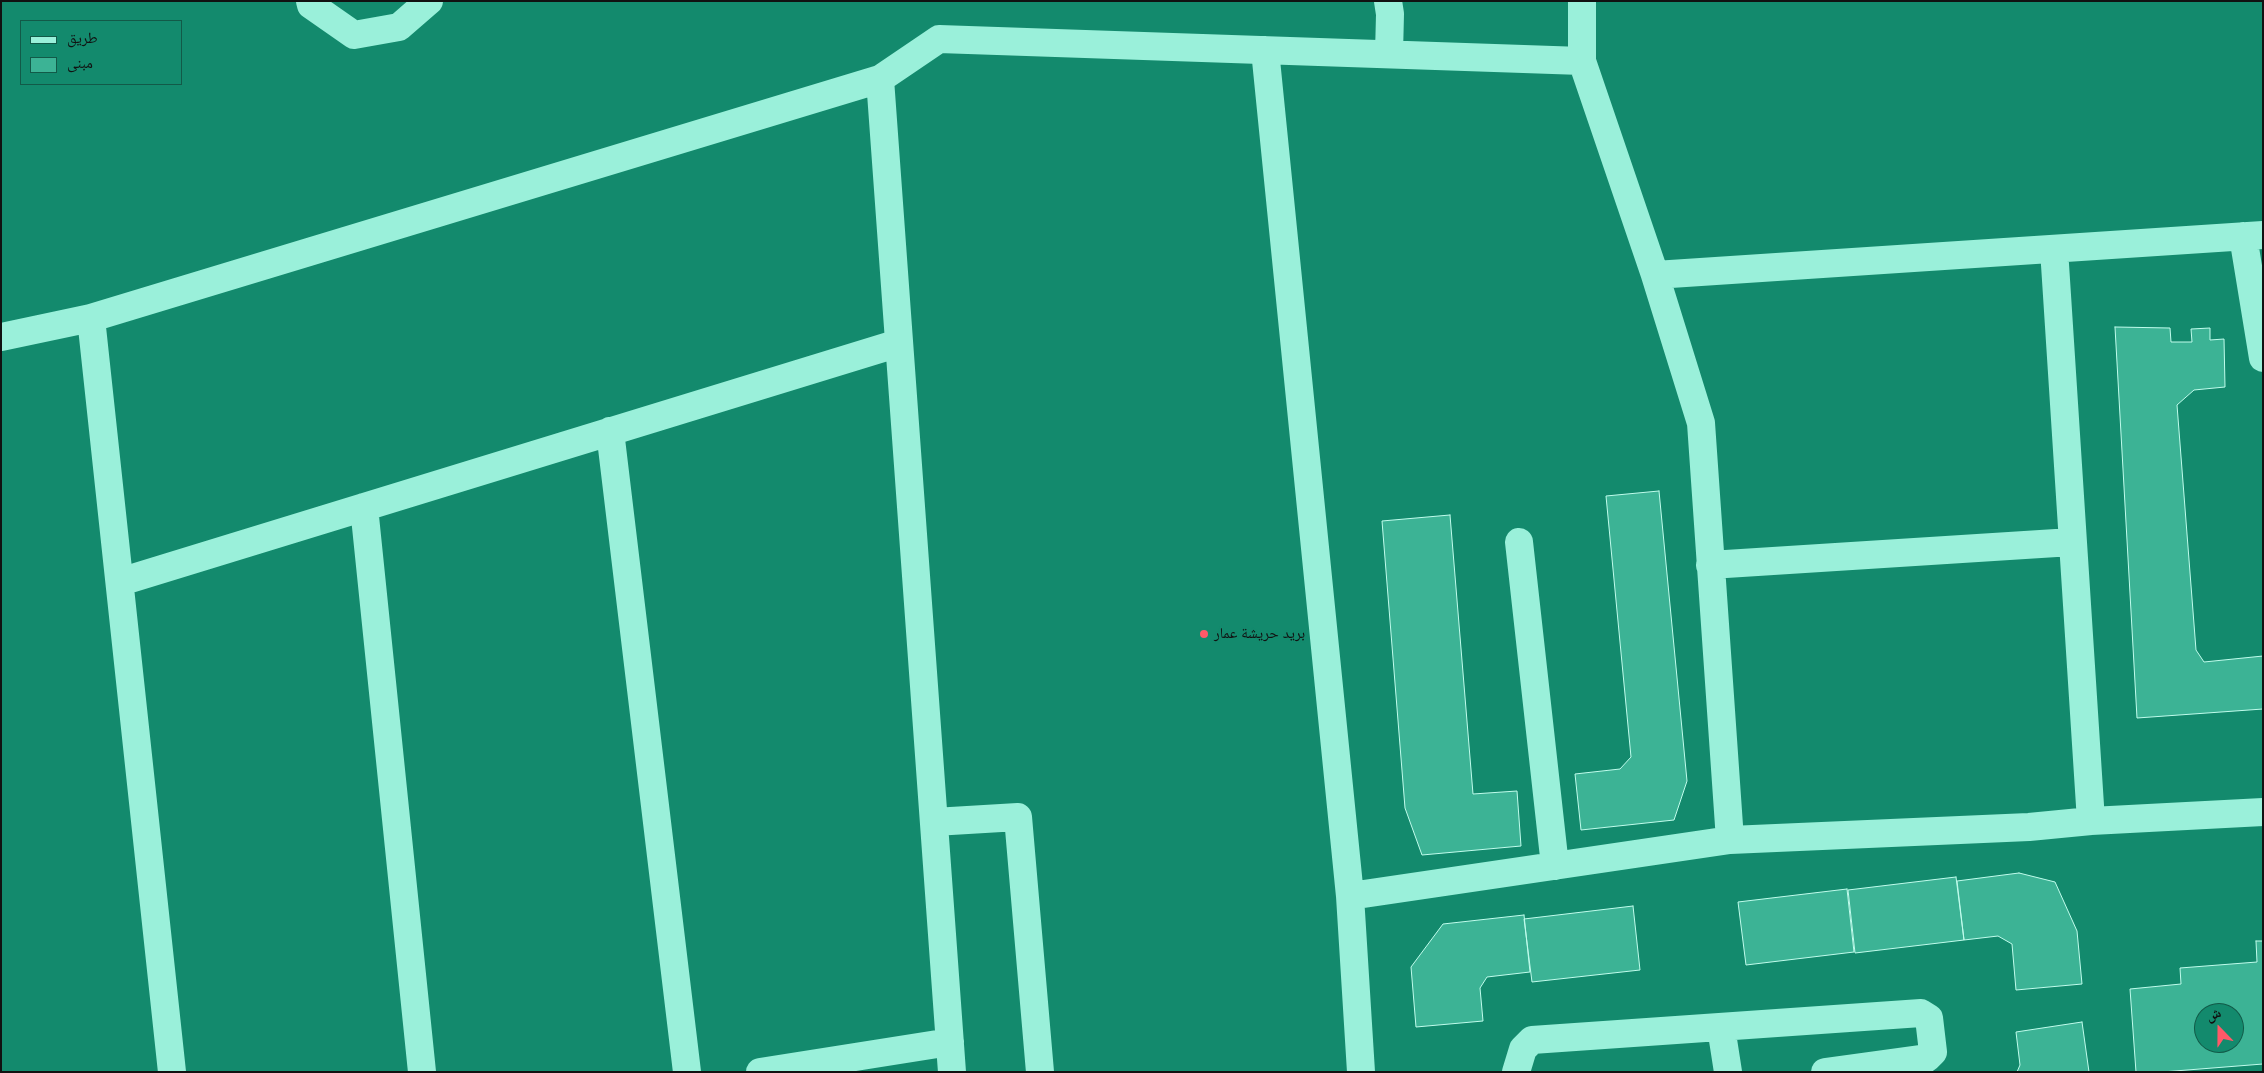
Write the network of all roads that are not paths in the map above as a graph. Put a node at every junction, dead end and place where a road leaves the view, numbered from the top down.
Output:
1 (310, 1) edge
2 (428, 1) edge
3 (1388, 1) edge
4 (1582, 1) edge
5 (1265, 50) junction
6 (1389, 54) junction
7 (1582, 61) junction
8 (880, 79) junction
9 (2253, 235) edge
10 (2054, 249) junction
11 (1655, 275) junction
12 (91, 318) junction
13 (1, 337) edge
14 (899, 343) junction
15 (2263, 358) edge
16 (610, 431) junction
17 (364, 507) junction
18 (1519, 542) dead end
19 (2072, 542) junction
20 (1710, 565) junction
21 (120, 582) junction
22 (2263, 812) edge
23 (2091, 821) junction
24 (934, 822) junction
25 (1730, 840) junction
26 (1554, 866) junction
27 (1350, 896) junction
28 (1721, 1027) junction
29 (950, 1042) junction
30 (172, 1072) edge
31 (422, 1072) edge
32 (687, 1072) edge
33 (760, 1072) edge
34 (952, 1072) edge
35 (1040, 1072) edge
36 (1361, 1072) edge
37 (1516, 1072) edge
38 (1728, 1072) edge
39 (1825, 1072) edge

1 - 2 street
3 - 6 street
4 - 7 street
5 - 6 street
5 - 8 street
5 - 27 street
6 - 7 street
7 - 11 street
8 - 12 street
8 - 14 street
9 - 10 street
9 - 15 street
10 - 11 street
10 - 19 street
11 - 20 street
12 - 13 street
12 - 21 street
14 - 16 street
14 - 24 street
16 - 17 street
16 - 32 street
17 - 21 street
17 - 31 street
18 - 26 street
19 - 20 street
19 - 23 street
20 - 25 street
21 - 30 street
22 - 23 street
23 - 25 street
24 - 29 street
24 - 35 street
25 - 26 street
26 - 27 street
27 - 36 street
28 - 37 street
28 - 38 street
28 - 39 street
29 - 33 street
29 - 34 street

